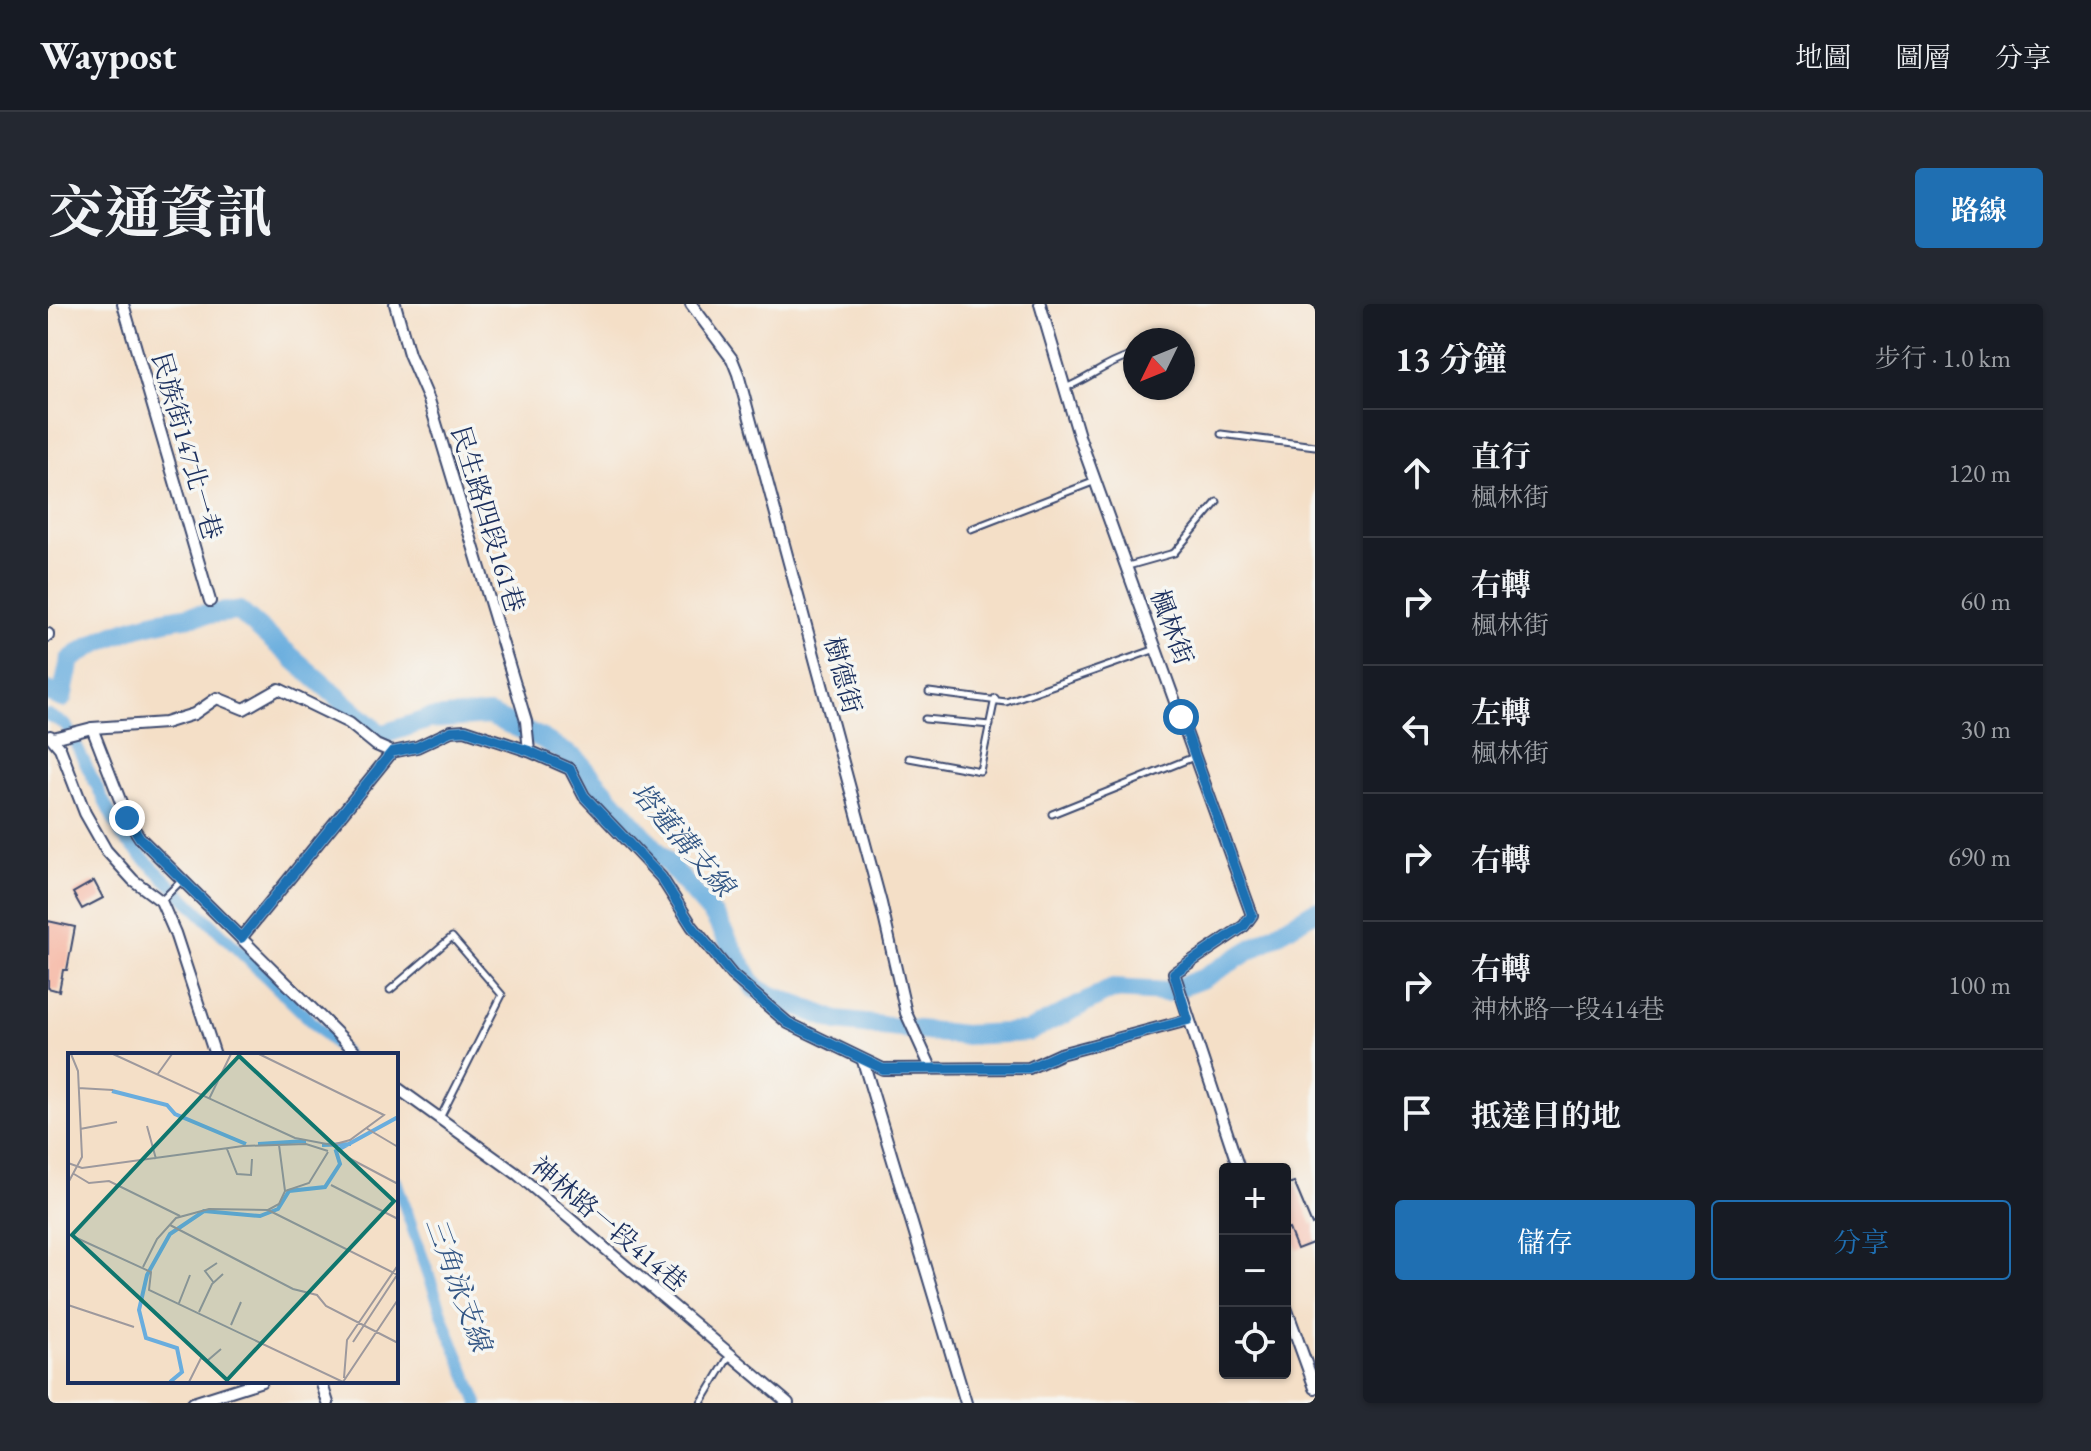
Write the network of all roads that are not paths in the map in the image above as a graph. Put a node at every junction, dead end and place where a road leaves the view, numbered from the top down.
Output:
1 (123, 304) edge
2 (395, 304) edge
3 (691, 304) edge
4 (1040, 304) edge
5 (1123, 359) edge
6 (1065, 388) junction
7 (1221, 434) dead end
8 (1315, 446) edge
9 (1096, 481) junction
10 (1217, 502) dead end
11 (971, 529) dead end
12 (1127, 566) junction
13 (210, 601) dead end
14 (1157, 649) junction
15 (929, 692) dead end
16 (995, 698) junction
17 (925, 719) dead end
18 (990, 725) junction
19 (92, 728) junction
20 (51, 736) edge
21 (529, 751) junction
22 (392, 752) junction
23 (1195, 757) junction
24 (909, 758) dead end
25 (1052, 814) dead end
26 (184, 878) junction
27 (161, 901) junction
28 (241, 938) junction
29 (390, 990) dead end
30 (1188, 1020) junction
31 (214, 1053) edge
32 (357, 1053) edge
33 (863, 1061) junction
34 (931, 1068) junction
35 (398, 1088) edge
36 (439, 1119) junction
37 (1237, 1163) edge
38 (1286, 1307) edge
39 (731, 1354) junction
40 (256, 1383) edge
41 (322, 1383) edge
42 (1315, 1388) edge
43 (193, 1403) edge
44 (328, 1403) edge
45 (701, 1403) edge
46 (788, 1403) edge
47 (966, 1403) edge

1 - 13 street, 民族街147北一巷
2 - 21 street, 民生路四段161巷
3 - 34 street, 樹德街
4 - 6 street, 楓林街
5 - 6 lane
6 - 9 street, 楓林街
7 - 8 lane
9 - 11 lane
9 - 12 street, 楓林街
10 - 12 lane
12 - 14 street, 楓林街
14 - 16 lane
14 - 23 street, 楓林街
15 - 16 lane
16 - 18 lane
17 - 18 lane
18 - 24 lane
19 - 20 street
19 - 22 street
19 - 26 street
20 - 27 street
21 - 22 street
21 - 33 street
22 - 28 street
23 - 25 lane
23 - 30 street, 楓林街
26 - 27 lane
26 - 28 street
27 - 31 street
28 - 32 street
29 - 36 lane
30 - 34 street
30 - 37 street
33 - 34 street
33 - 47 street
35 - 36 street, 神林路一段414巷
36 - 39 street, 神林路一段414巷
38 - 42 street
39 - 45 lane
39 - 46 street, 神林路一段414巷
40 - 43 street
41 - 44 street

